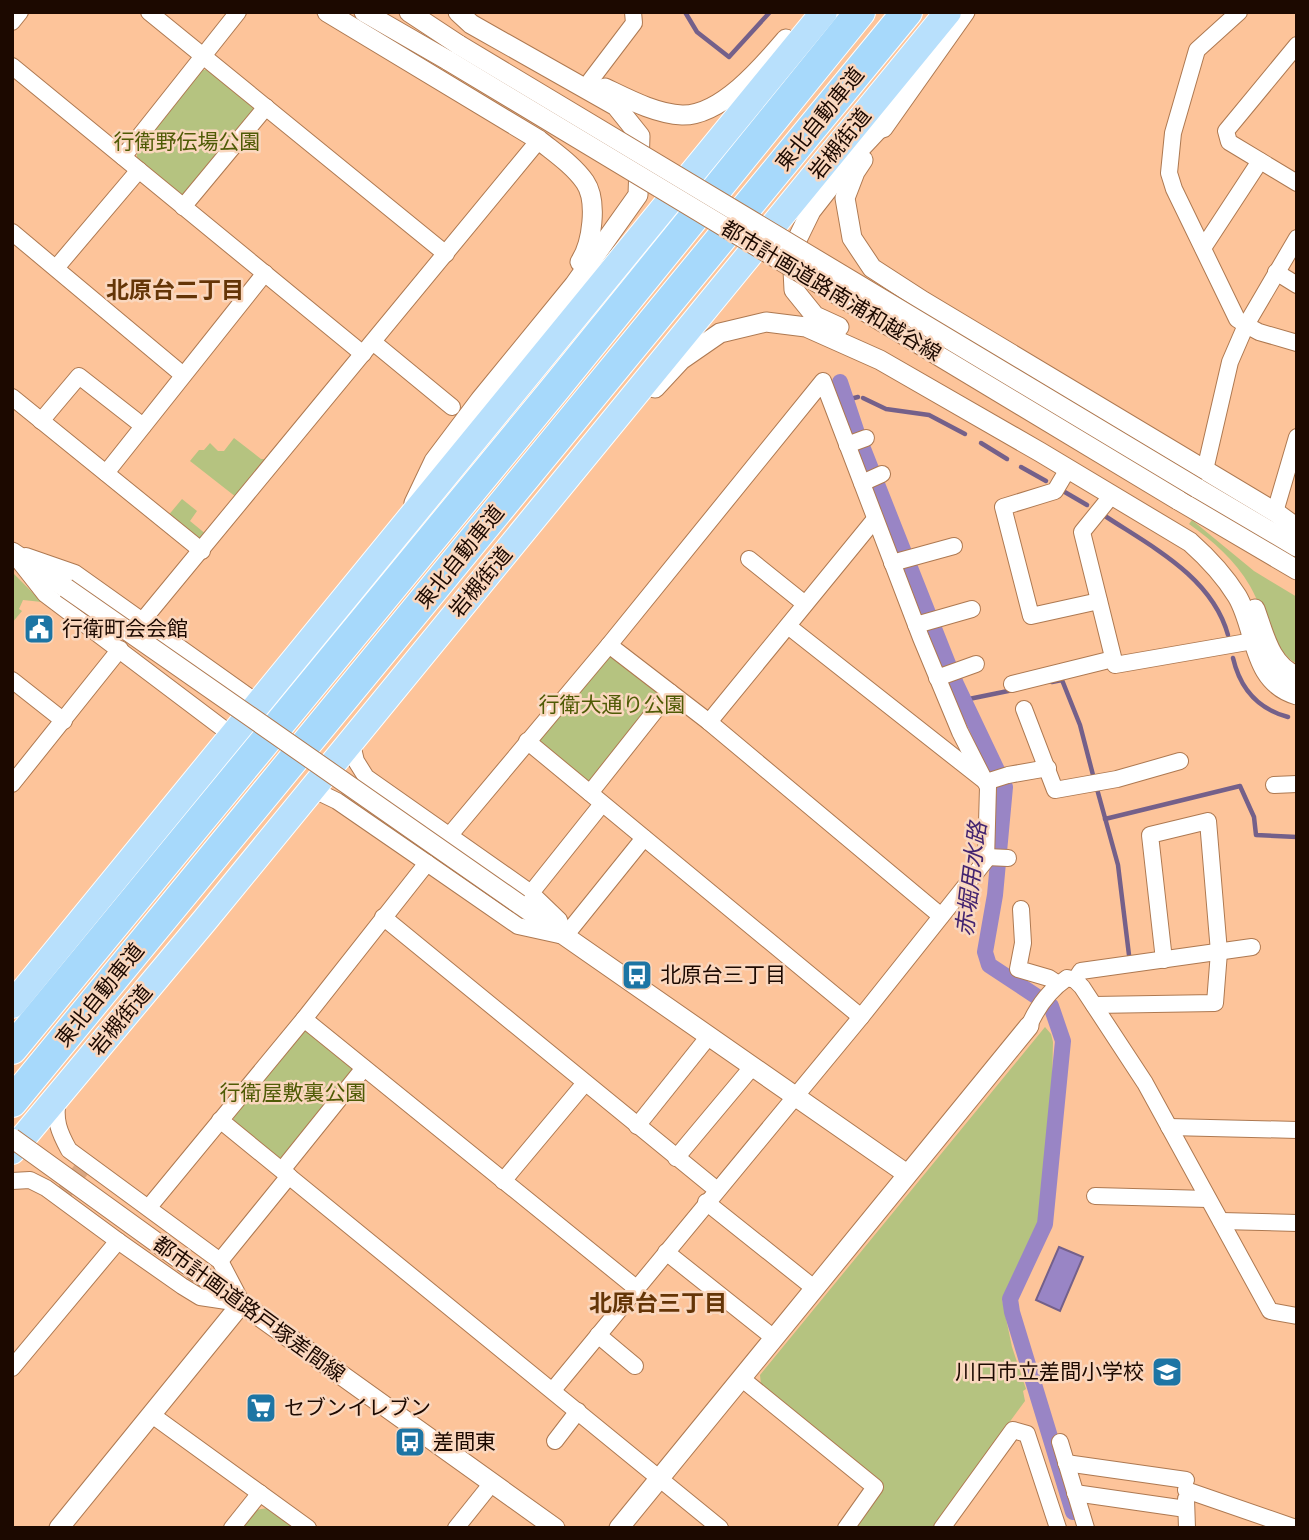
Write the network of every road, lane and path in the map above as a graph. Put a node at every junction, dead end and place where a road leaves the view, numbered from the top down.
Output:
1 (20, 12) edge
2 (149, 12) edge
3 (238, 12) edge
4 (327, 12) edge
5 (409, 12) edge
6 (458, 12) edge
7 (478, 12) edge
8 (633, 12) edge
9 (809, 12) edge
10 (824, 12) edge
11 (860, 12) edge
12 (907, 12) edge
13 (948, 12) edge
14 (965, 12) edge
15 (1240, 12) edge
16 (367, 13) edge
17 (12, 22) edge
18 (1297, 45) edge
19 (454, 53) junction
20 (204, 56) junction
21 (12, 66) edge
22 (590, 81) junction
23 (266, 107) junction
24 (889, 118) junction
25 (539, 140) junction
26 (123, 157) junction
27 (1260, 161) junction
28 (139, 170) junction
29 (1297, 183) edge
30 (183, 207) junction
31 (12, 232) edge
32 (1297, 238) edge
33 (1203, 248) junction
34 (446, 254) junction
35 (56, 268) junction
36 (1276, 272) junction
37 (265, 273) junction
38 (1297, 285) edge
39 (545, 320) junction
40 (1246, 325) junction
41 (1297, 343) edge
42 (368, 348) junction
43 (183, 374) junction
44 (12, 397) edge
45 (452, 407) dead end
46 (41, 421) junction
47 (143, 426) junction
48 (1297, 437) edge
49 (1068, 469) junction
50 (106, 473) junction
51 (1201, 479) junction
52 (1112, 495) junction
53 (1275, 512) junction
54 (538, 513) junction
55 (875, 519) junction
56 (405, 523) junction
57 (1297, 528) edge
58 (1256, 545) junction
59 (954, 546) dead end
60 (1297, 547) edge
61 (202, 551) junction
62 (12, 552) edge
63 (749, 559) dead end
64 (901, 561) junction
65 (1297, 570) edge
66 (1297, 581) edge
67 (1099, 601) junction
68 (805, 604) junction
69 (972, 609) dead end
70 (143, 620) junction
71 (926, 622) junction
72 (788, 626) junction
73 (1253, 641) junction
74 (609, 645) junction
75 (120, 649) junction
76 (1114, 659) junction
77 (976, 664) dead end
78 (947, 675) junction
79 (1297, 676) edge
80 (12, 680) edge
81 (1012, 684) dead end
82 (670, 692) junction
83 (1297, 695) edge
84 (259, 704) junction
85 (1024, 709) dead end
86 (64, 721) junction
87 (709, 722) junction
88 (233, 736) junction
89 (351, 740) junction
90 (527, 741) junction
91 (1180, 761) dead end
92 (1048, 768) junction
93 (997, 779) junction
94 (12, 784) edge
95 (1297, 784) edge
96 (1273, 785) dead end
97 (312, 789) junction
98 (596, 799) junction
99 (449, 836) junction
100 (644, 838) junction
101 (427, 863) junction
102 (525, 899) junction
103 (1021, 909) dead end
104 (941, 916) junction
105 (383, 917) junction
106 (565, 936) junction
107 (1252, 947) dead end
108 (1219, 952) junction
109 (1164, 960) junction
110 (1075, 980) junction
111 (1054, 989) junction
112 (12, 1005) edge
113 (1094, 1005) junction
114 (862, 1017) junction
115 (304, 1018) junction
116 (1032, 1019) joint
117 (709, 1036) junction
118 (12, 1049) edge
119 (753, 1066) junction
120 (364, 1068) junction
121 (585, 1083) junction
122 (60, 1094) junction
123 (796, 1096) junction
124 (12, 1102) edge
125 (220, 1120) junction
126 (637, 1126) junction
127 (1169, 1127) junction
128 (1297, 1130) edge
129 (12, 1138) edge
130 (12, 1151) edge
131 (677, 1158) junction
132 (286, 1173) junction
133 (907, 1174) junction
134 (12, 1181) edge
135 (503, 1181) junction
136 (717, 1189) junction
137 (1096, 1196) dead end
138 (1208, 1199) junction
139 (706, 1202) junction
140 (149, 1207) junction
141 (1221, 1222) junction
142 (1297, 1223) edge
143 (118, 1241) junction
144 (666, 1252) junction
145 (220, 1261) junction
146 (636, 1288) junction
147 (814, 1288) junction
148 (243, 1303) junction
149 (1297, 1316) edge
150 (598, 1335) junction
151 (774, 1338) junction
152 (635, 1366) dead end
153 (12, 1368) edge
154 (741, 1378) junction
155 (553, 1390) junction
156 (578, 1411) junction
157 (152, 1415) junction
158 (555, 1441) dead end
159 (1059, 1443) dead end
160 (1066, 1463) junction
161 (660, 1478) junction
162 (1186, 1481) junction
163 (492, 1483) junction
164 (260, 1493) junction
165 (1075, 1493) junction
166 (1186, 1509) junction
167 (59, 1528) edge
168 (232, 1528) edge
169 (308, 1528) edge
170 (456, 1528) edge
171 (555, 1528) edge
172 (619, 1528) edge
173 (720, 1528) edge
174 (846, 1528) edge
175 (942, 1528) edge
176 (1058, 1528) edge
177 (1086, 1528) edge
178 (1187, 1528) edge
179 (1296, 1528) edge

1 - 17 street
2 - 20 street
3 - 20 street
4 - 25 street
5 - 19 street, 都市計画道路南浦和越谷線
6 - 39 street
7 - 22 street
8 - 22 street
9 - 22 street
10 - 56 highway
11 - 118 highway, 東北自動車道
12 - 124 highway, 東北自動車道
13 - 54 highway, 岩槻街道
14 - 24 street
15 - 33 street
16 - 19 street, 都市計画道路南浦和越谷線
18 - 27 street
19 - 51 street, 都市計画道路南浦和越谷線, bridge
19 - 58 street, 都市計画道路南浦和越谷線, bridge
20 - 23 street
20 - 26 street
21 - 26 street
23 - 30 street
23 - 34 street
24 - 51 street
24 - 79 street
25 - 34 street
25 - 39 street
26 - 28 street
27 - 29 street
27 - 33 street
28 - 30 street
28 - 35 street
30 - 37 street
31 - 35 street
32 - 36 street
33 - 40 street
34 - 42 street
35 - 43 street
36 - 38 street
36 - 40 street
37 - 42 street
37 - 43 street
39 - 56 street
40 - 41 street
40 - 51 street
42 - 45 street
42 - 61 street
43 - 47 street
44 - 46 street
46 - 47 street
46 - 50 street
47 - 50 street
48 - 53 street
49 - 52 street
49 - 54 street
49 - 67 street
50 - 61 street
51 - 53 street
51 - 60 street, 都市計画道路南浦和越谷線
52 - 67 street
52 - 73 street
53 - 57 street
54 - 89 highway, 岩槻街道
55 - 64 street
55 - 68 street
55 - 74 street
56 - 84 highway
58 - 65 street, 都市計画道路南浦和越谷線
58 - 66 street
59 - 64 street
61 - 70 street
62 - 70 street
62 - 75 street
62 - 102 street, bridge
63 - 68 street
64 - 71 street
67 - 76 street
68 - 72 street
69 - 71 street
70 - 84 street
71 - 78 street
72 - 87 street
72 - 93 street
73 - 76 street
73 - 83 street
74 - 82 street
74 - 90 street
75 - 86 street
75 - 88 street
76 - 81 street
77 - 78 street
78 - 93 street
80 - 86 street
82 - 87 street
82 - 98 street
84 - 88 highway
85 - 92 street
86 - 94 street
87 - 104 street
88 - 112 highway
89 - 97 highway, 岩槻街道
89 - 99 street
90 - 98 street
90 - 99 street
91 - 92 street
92 - 93 street
93 - 104 street
95 - 96 street
97 - 101 street
97 - 122 highway, 岩槻街道
98 - 100 street
98 - 102 street
99 - 102 street
100 - 106 street
100 - 114 street
101 - 105 street
101 - 106 street
102 - 106 street
103 - 111 street
104 - 114 street
105 - 115 street
105 - 121 street
106 - 117 street
107 - 108 street
108 - 109 street
108 - 109 street
108 - 113 street
109 - 110 street
110 - 111 street
110 - 113 street
111 - 116 street
113 - 127 street
114 - 123 street
115 - 120 street
115 - 125 street
116 - 133 street
117 - 119 street
117 - 126 street
119 - 123 street
119 - 131 street
120 - 132 street
120 - 135 street
121 - 126 street
121 - 135 street
122 - 130 highway, 岩槻街道
122 - 140 street
123 - 133 street
123 - 136 street
125 - 132 street
125 - 140 street
126 - 131 street
127 - 128 street
127 - 138 street
129 - 148 street, 都市計画道路戸塚差間線, bridge
131 - 136 street
132 - 145 street
132 - 155 street
133 - 147 street
134 - 143 street
135 - 146 street
136 - 139 street
137 - 138 street
138 - 141 street
139 - 144 street
139 - 147 street
140 - 145 street
141 - 142 street
141 - 149 street
143 - 148 street
143 - 153 street
144 - 146 street
144 - 151 street
145 - 148 street
146 - 150 street
147 - 151 street
148 - 157 street
148 - 163 street, 都市計画道路戸塚差間線
150 - 152 street
150 - 155 street
151 - 154 street
154 - 161 street
154 - 174 street
155 - 156 street
156 - 158 street
156 - 161 street
157 - 164 street
157 - 167 street
159 - 160 street
160 - 162 street
160 - 165 street
161 - 172 street
161 - 173 street
162 - 166 street
162 - 179 street
163 - 170 street
163 - 171 street, 都市計画道路戸塚差間線
164 - 168 street
164 - 169 street
165 - 166 street
165 - 177 street
166 - 178 street
175 - 176 street

